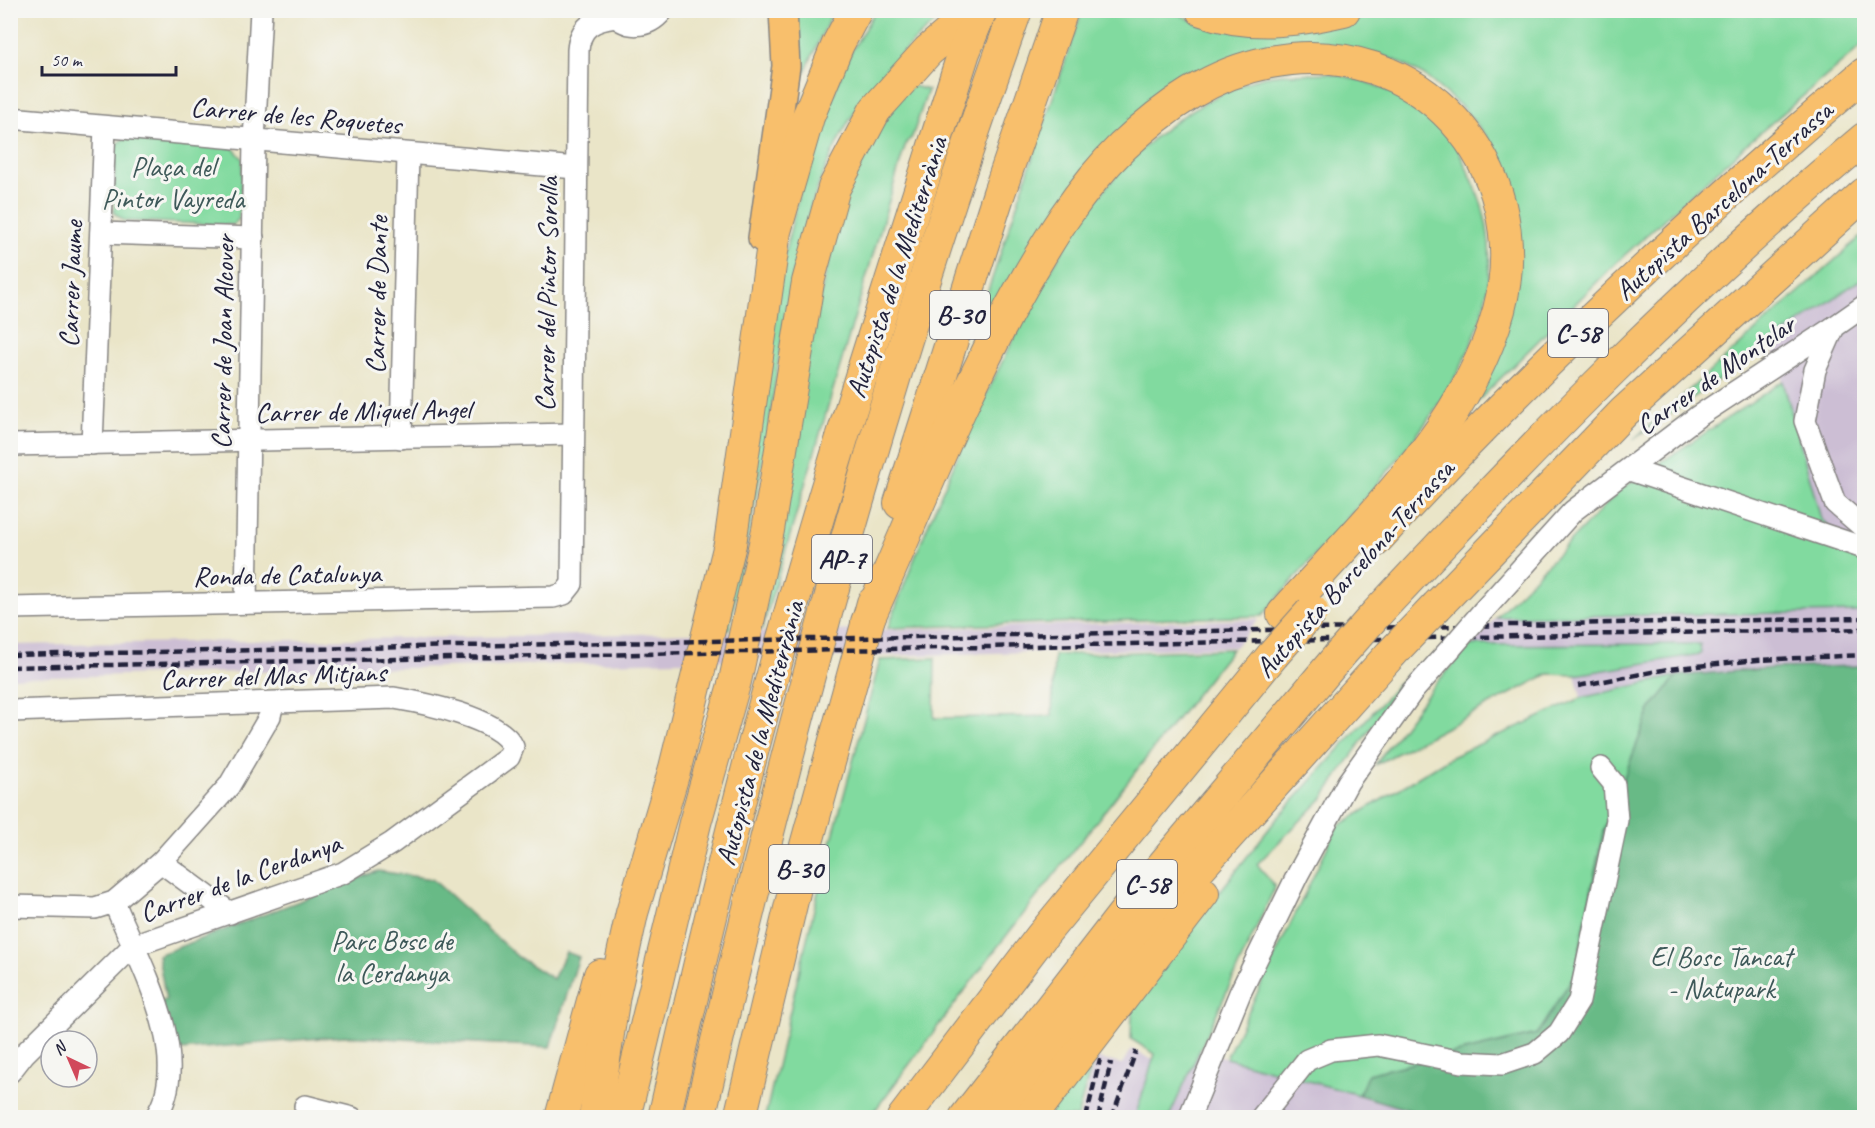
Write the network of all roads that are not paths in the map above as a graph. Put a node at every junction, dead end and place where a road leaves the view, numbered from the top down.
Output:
1 (261, 10) edge
2 (663, 10) edge
3 (783, 10) edge
4 (856, 10) edge
5 (976, 10) edge
6 (981, 10) edge
7 (1016, 10) edge
8 (1062, 10) edge
9 (1202, 10) edge
10 (1344, 10) edge
11 (613, 14) edge
12 (1864, 74) edge
13 (10, 118) edge
14 (105, 127) junction
15 (1864, 139) edge
16 (254, 141) junction
17 (408, 154) junction
18 (576, 168) junction
19 (1864, 194) edge
20 (1864, 206) edge
21 (101, 233) junction
22 (253, 238) junction
23 (1761, 286) junction
24 (1864, 306) edge
25 (1834, 327) junction
26 (750, 414) junction
27 (573, 434) junction
28 (401, 438) junction
29 (249, 442) junction
30 (92, 444) junction
31 (10, 445) edge
32 (1630, 470) junction
33 (1864, 528) edge
34 (1864, 548) edge
35 (564, 594) joint
36 (246, 603) junction
37 (10, 608) edge
38 (1297, 613) junction
39 (867, 622) junction
40 (1396, 655) junction
41 (692, 695) junction
42 (273, 703) junction
43 (10, 711) edge
44 (509, 757) joint
45 (1600, 768) dead end
46 (161, 862) junction
47 (114, 902) junction
48 (10, 906) edge
49 (230, 913) junction
50 (133, 946) junction
51 (10, 1071) edge
52 (305, 1106) dead end
53 (155, 1118) edge
54 (352, 1118) edge
55 (561, 1118) edge
56 (594, 1118) edge
57 (624, 1118) edge
58 (664, 1118) edge
59 (699, 1118) edge
60 (740, 1118) edge
61 (903, 1118) edge
62 (965, 1118) edge
63 (991, 1118) edge
64 (1030, 1118) edge
65 (1189, 1118) edge
66 (1261, 1118) edge

1 - 16 street, Carrer de Joan Alcover
2 - 11 street
3 - 26 main road
4 - 26 highway
5 - 57 highway
6 - 58 highway, Autopista de la Mediterrània / AP-7
7 - 59 highway, Autopista de la Mediterrània / AP-7
8 - 39 highway, B-30
9 - 10 highway
11 - 18 street, Carrer del Pintor Sorolla
12 - 38 highway, Autopista Barcelona-Terrassa / C-58
13 - 14 street, Carrer de les Roquetes
14 - 16 street, Carrer de les Roquetes
14 - 21 street, Carrer Jaume
15 - 62 highway, Autopista Barcelona-Terrassa / C-58, bridge
16 - 17 street, Carrer de les Roquetes
16 - 22 street, Carrer de Joan Alcover
17 - 18 street, Carrer de les Roquetes
17 - 28 street, Carrer de Dante
18 - 27 street, Carrer del Pintor Sorolla
19 - 23 highway
20 - 23 main road
21 - 22 street
21 - 30 street, Carrer Jaume
22 - 29 street, Carrer de Joan Alcover
23 - 40 highway, bridge
24 - 25 street, Carrer de Montclar
25 - 32 street, Carrer de Montclar
25 - 33 street, Carrer de Montclar
26 - 41 highway
27 - 28 street, Carrer de Miquel Angel
27 - 35 street, Carrer del Pintor Sorolla
28 - 29 street, Carrer de Miquel Angel
29 - 30 street, Carrer de Miquel Angel
29 - 36 street, Carrer de Joan Alcover
30 - 31 street, Carrer de Miquel Angel
32 - 34 street
32 - 65 street, Carrer de Montclar, bridge
35 - 36 street, Ronda de Catalunya
36 - 37 street, Ronda de Catalunya
38 - 39 highway
38 - 61 highway, Autopista Barcelona-Terrassa / C-58, bridge
39 - 60 highway, B-30
40 - 63 highway
40 - 64 highway
41 - 55 highway
41 - 56 highway
42 - 43 street, Carrer del Mas Mitjans
42 - 44 street, Carrer del Mas Mitjans
42 - 46 street
44 - 49 street, Carrer de la Cerdanya
45 - 66 street
46 - 47 street
46 - 49 street
47 - 48 street
47 - 50 street
49 - 50 street, Carrer de la Cerdanya
50 - 51 street, Carrer de la Cerdanya
50 - 53 street
52 - 54 street

